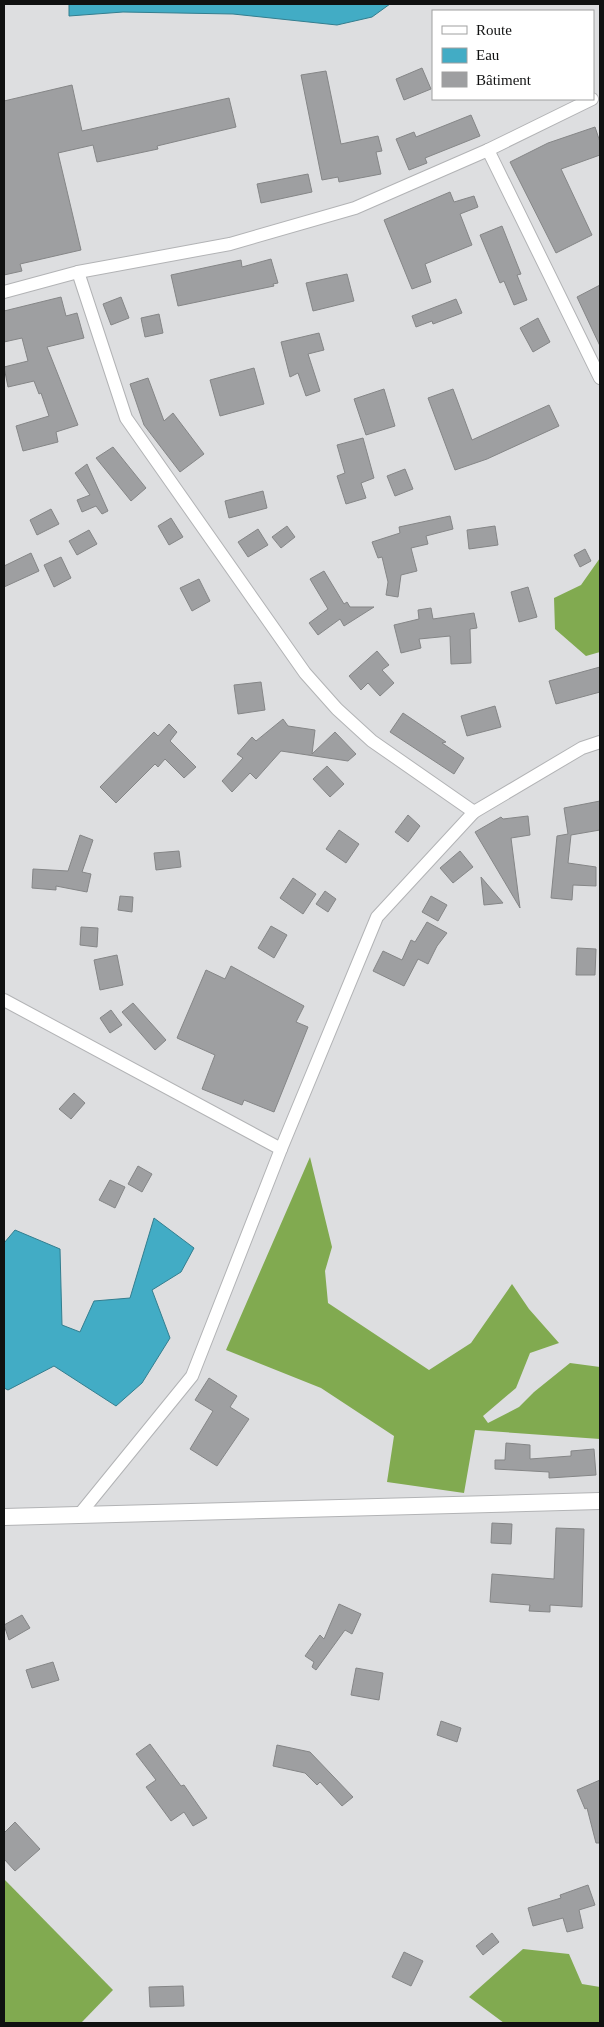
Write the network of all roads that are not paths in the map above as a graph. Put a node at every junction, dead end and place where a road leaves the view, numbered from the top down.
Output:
1 (588, 100) edge
2 (488, 150) junction
3 (78, 272) junction
4 (4, 292) edge
5 (600, 378) edge
6 (600, 742) edge
7 (474, 812) junction
8 (4, 1000) edge
9 (281, 1149) junction
10 (600, 1500) edge
11 (79, 1515) junction
12 (4, 1517) edge

1 - 2 street
2 - 3 street
2 - 5 street
3 - 4 street
3 - 7 street
6 - 7 street
7 - 9 street
8 - 9 street
9 - 11 street
10 - 11 street
11 - 12 street

